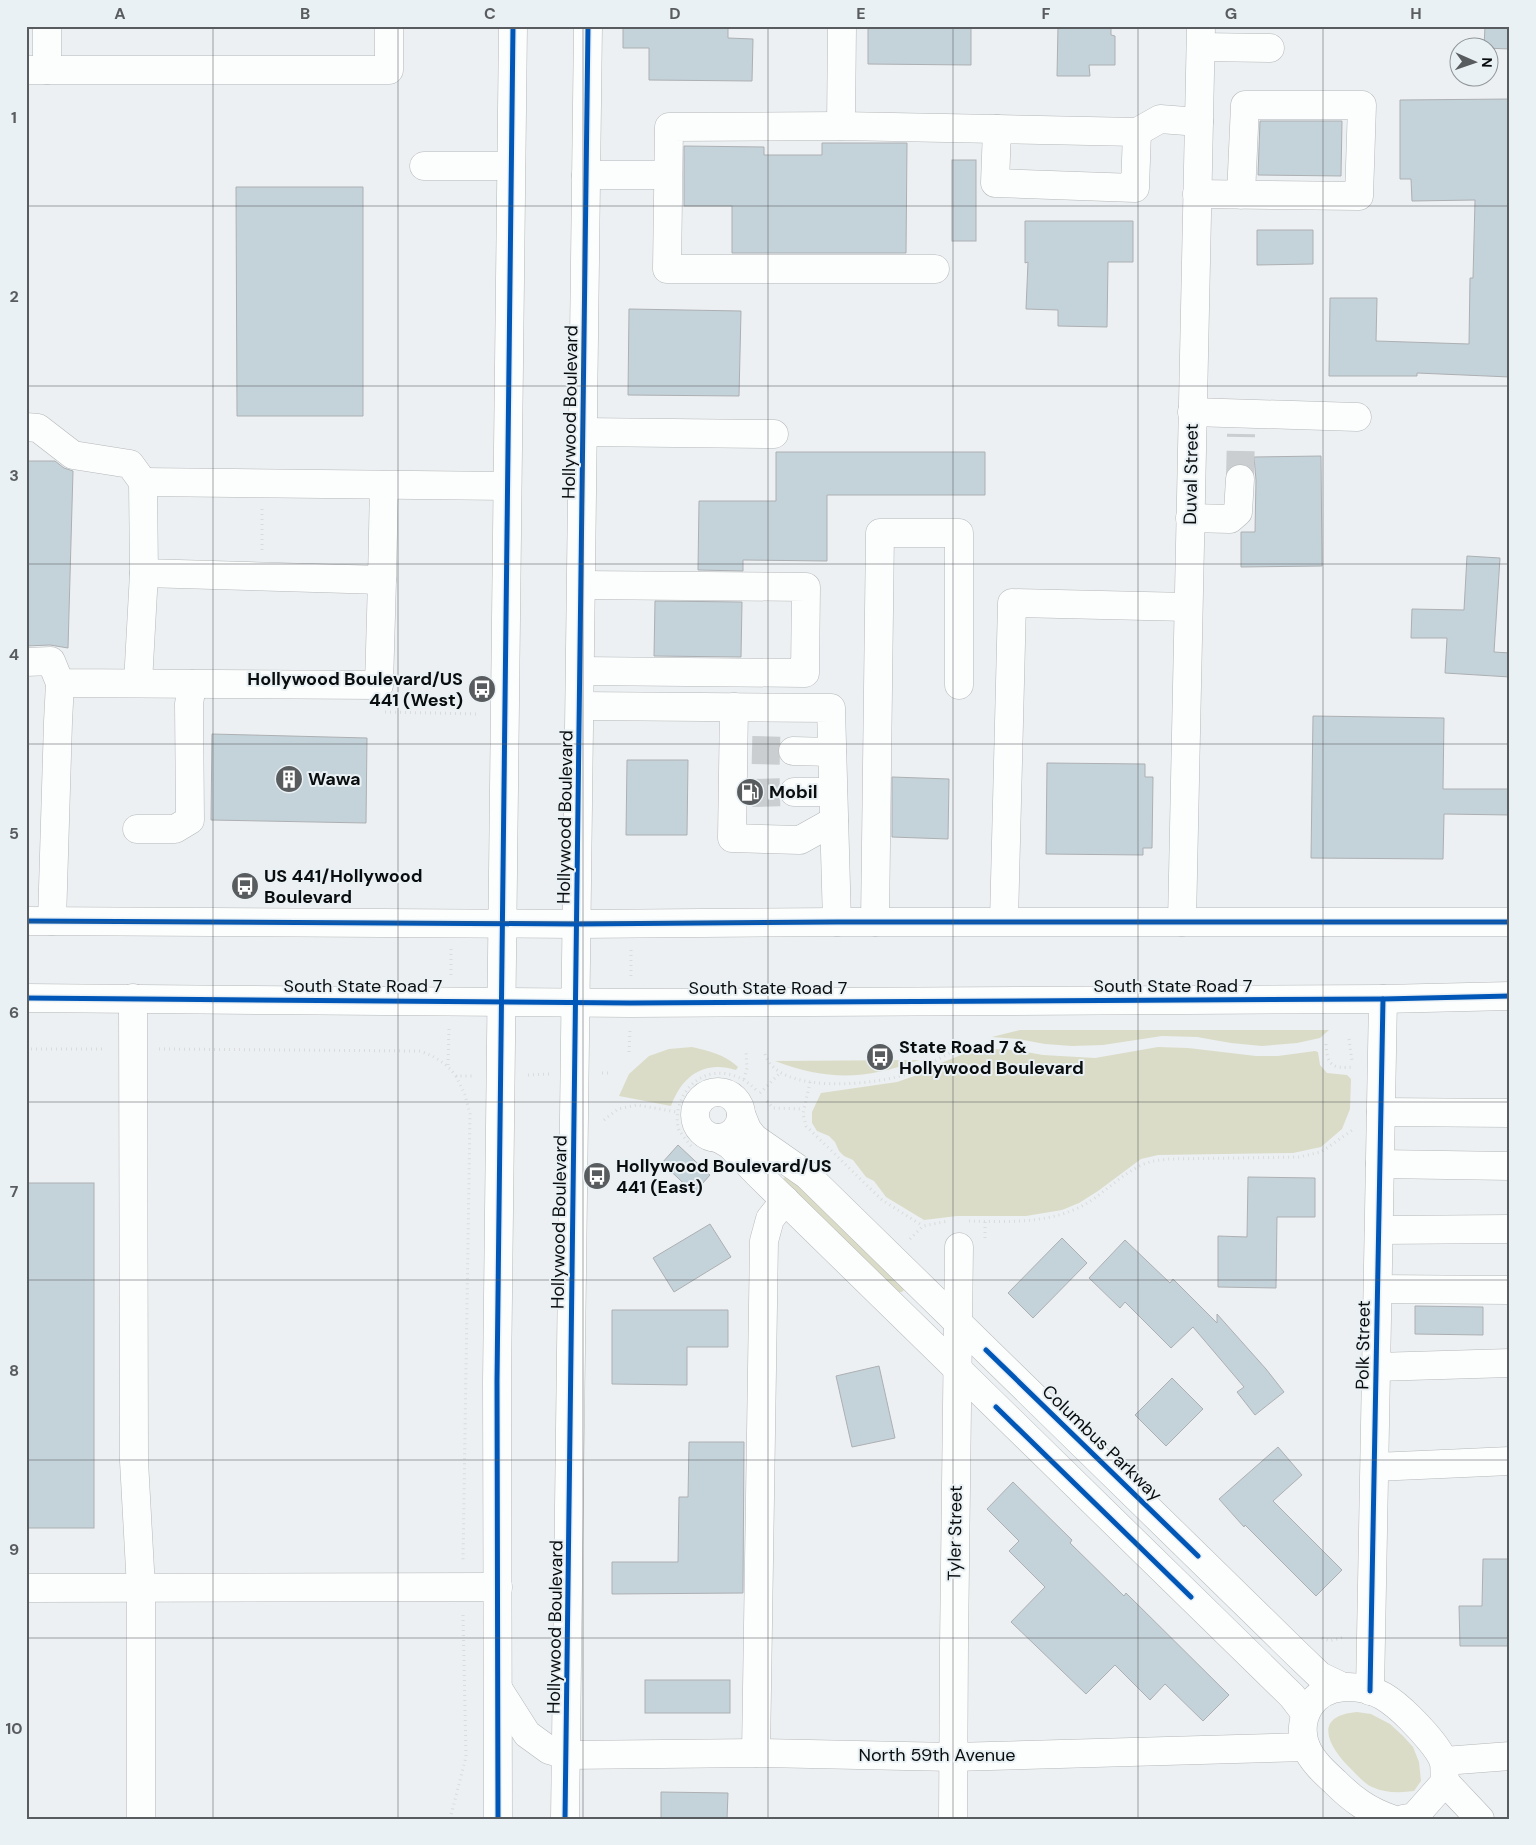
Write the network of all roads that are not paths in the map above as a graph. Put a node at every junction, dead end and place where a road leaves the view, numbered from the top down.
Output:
1 (47, 26) edge
2 (389, 26) edge
3 (513, 26) edge
4 (588, 26) edge
5 (842, 26) edge
6 (1201, 36) edge
7 (1270, 48) dead end
8 (36, 70) edge
9 (1199, 122) junction
10 (841, 126) junction
11 (997, 129) junction
12 (1137, 132) junction
13 (424, 166) dead end
14 (511, 166) junction
15 (668, 175) junction
16 (586, 176) junction
17 (1197, 194) junction
18 (1241, 195) junction
19 (935, 269) dead end
20 (1192, 412) junction
21 (1357, 417) dead end
22 (26, 427) edge
23 (583, 432) junction
24 (774, 434) dead end
25 (1240, 479) tunnel mouth
26 (143, 482) junction
27 (384, 485) junction
28 (508, 486) junction
29 (1190, 518) junction
30 (144, 574) junction
31 (382, 580) junction
32 (582, 585) junction
33 (1188, 607) junction
34 (26, 662) edge
35 (581, 671) junction
36 (60, 683) junction
37 (138, 683) junction
38 (192, 684) junction
39 (959, 685) dead end
40 (580, 706) junction
41 (734, 707) junction
42 (794, 751) tunnel mouth
43 (832, 752) junction
44 (794, 792) tunnel mouth
45 (833, 792) junction
46 (834, 821) junction
47 (137, 829) dead end
48 (39, 921) edge
49 (837, 922) junction
50 (875, 922) junction
51 (1004, 922) junction
52 (1182, 922) junction
53 (1510, 922) edge
54 (503, 923) junction
55 (577, 924) junction
56 (1510, 996) edge
57 (26, 998) edge
58 (133, 998) junction
59 (1383, 999) junction
60 (502, 1002) junction
61 (576, 1002) junction
62 (1381, 1112) junction
63 (1510, 1113) edge
64 (741, 1114) junction
65 (718, 1138) junction
66 (1380, 1164) junction
67 (1510, 1166) edge
68 (785, 1200) junction
69 (1510, 1229) edge
70 (1379, 1230) junction
71 (959, 1247) dead end
72 (1378, 1289) junction
73 (1510, 1290) edge
74 (958, 1322) junction
75 (1510, 1363) edge
76 (1376, 1367) junction
77 (957, 1369) junction
78 (1510, 1461) edge
79 (1374, 1467) junction
80 (498, 1587) junction
81 (26, 1588) edge
82 (141, 1588) junction
83 (1341, 1686) junction
84 (499, 1690) junction
85 (1370, 1692) junction
86 (1305, 1713) junction
87 (1306, 1747) junction
88 (756, 1753) junction
89 (567, 1755) junction
90 (1510, 1756) edge
91 (953, 1757) junction
92 (1444, 1772) junction
93 (499, 1817) edge
94 (1396, 1818) edge
95 (141, 1819) edge
96 (565, 1819) edge
97 (953, 1819) edge
98 (1480, 1819) edge

1 - 8 main road
2 - 8 main road
3 - 14 main road
4 - 16 main road, Hollywood Boulevard
5 - 10 main road
6 - 7 main road
6 - 9 main road, Duval Street
9 - 12 main road
9 - 17 main road, Duval Street
10 - 11 main road
10 - 15 main road
11 - 12 main road
11 - 12 main road
13 - 14 main road
14 - 28 main road
15 - 16 main road
15 - 19 main road
16 - 23 main road, Hollywood Boulevard
17 - 18 main road
17 - 20 main road, Duval Street
18 - 18 main road
20 - 21 main road
20 - 29 main road, Duval Street
22 - 26 main road
23 - 24 main road
23 - 32 main road, Hollywood Boulevard
25 - 29 main road
26 - 27 main road
26 - 30 main road
27 - 28 main road
27 - 31 main road
28 - 54 main road
29 - 33 main road, Duval Street
30 - 31 main road
30 - 37 main road
31 - 38 main road
32 - 35 main road, Hollywood Boulevard
32 - 35 main road
33 - 51 main road
33 - 52 main road, Duval Street
34 - 36 main road
35 - 40 main road, Hollywood Boulevard
36 - 37 main road
36 - 48 main road
37 - 38 main road
38 - 47 main road
39 - 50 main road
40 - 41 main road
40 - 55 main road, Hollywood Boulevard
41 - 43 main road
41 - 46 main road
42 - 43 main road
43 - 45 main road
44 - 45 main road
45 - 46 main road
46 - 49 main road
48 - 54 main road
49 - 50 main road
49 - 55 main road
50 - 51 main road
51 - 52 main road
52 - 53 main road
54 - 55 main road
54 - 60 main road
55 - 61 main road, Hollywood Boulevard
56 - 59 main road, South State Road 7
57 - 58 main road, South State Road 7
58 - 60 main road, South State Road 7
58 - 82 main road
59 - 61 main road, South State Road 7
59 - 62 main road, Polk Street
60 - 61 main road, South State Road 7
60 - 80 main road
61 - 89 main road, Hollywood Boulevard
62 - 63 main road
62 - 66 main road, Polk Street
64 - 65 main road
64 - 65 main road
64 - 74 main road, Columbus Parkway
65 - 68 main road
66 - 67 main road
66 - 70 main road, Polk Street
68 - 77 main road
68 - 88 main road
69 - 70 main road
70 - 72 main road, Polk Street
71 - 74 main road, Tyler Street
72 - 73 main road
72 - 76 main road, Polk Street
74 - 77 main road, Tyler Street
74 - 83 main road, Columbus Parkway
75 - 76 main road
76 - 79 main road, Polk Street
77 - 86 main road
77 - 91 main road, Tyler Street
78 - 79 main road
79 - 85 main road, Polk Street
80 - 82 main road
80 - 84 main road
81 - 82 main road
82 - 95 main road
83 - 85 main road
83 - 86 main road
84 - 89 main road
84 - 93 main road
85 - 92 main road
86 - 87 main road
87 - 91 main road, North 59th Avenue
87 - 94 main road
88 - 89 main road, North 59th Avenue
88 - 91 main road, North 59th Avenue
89 - 96 main road, Hollywood Boulevard
90 - 92 main road
91 - 97 main road, Tyler Street
92 - 94 main road
92 - 98 main road

